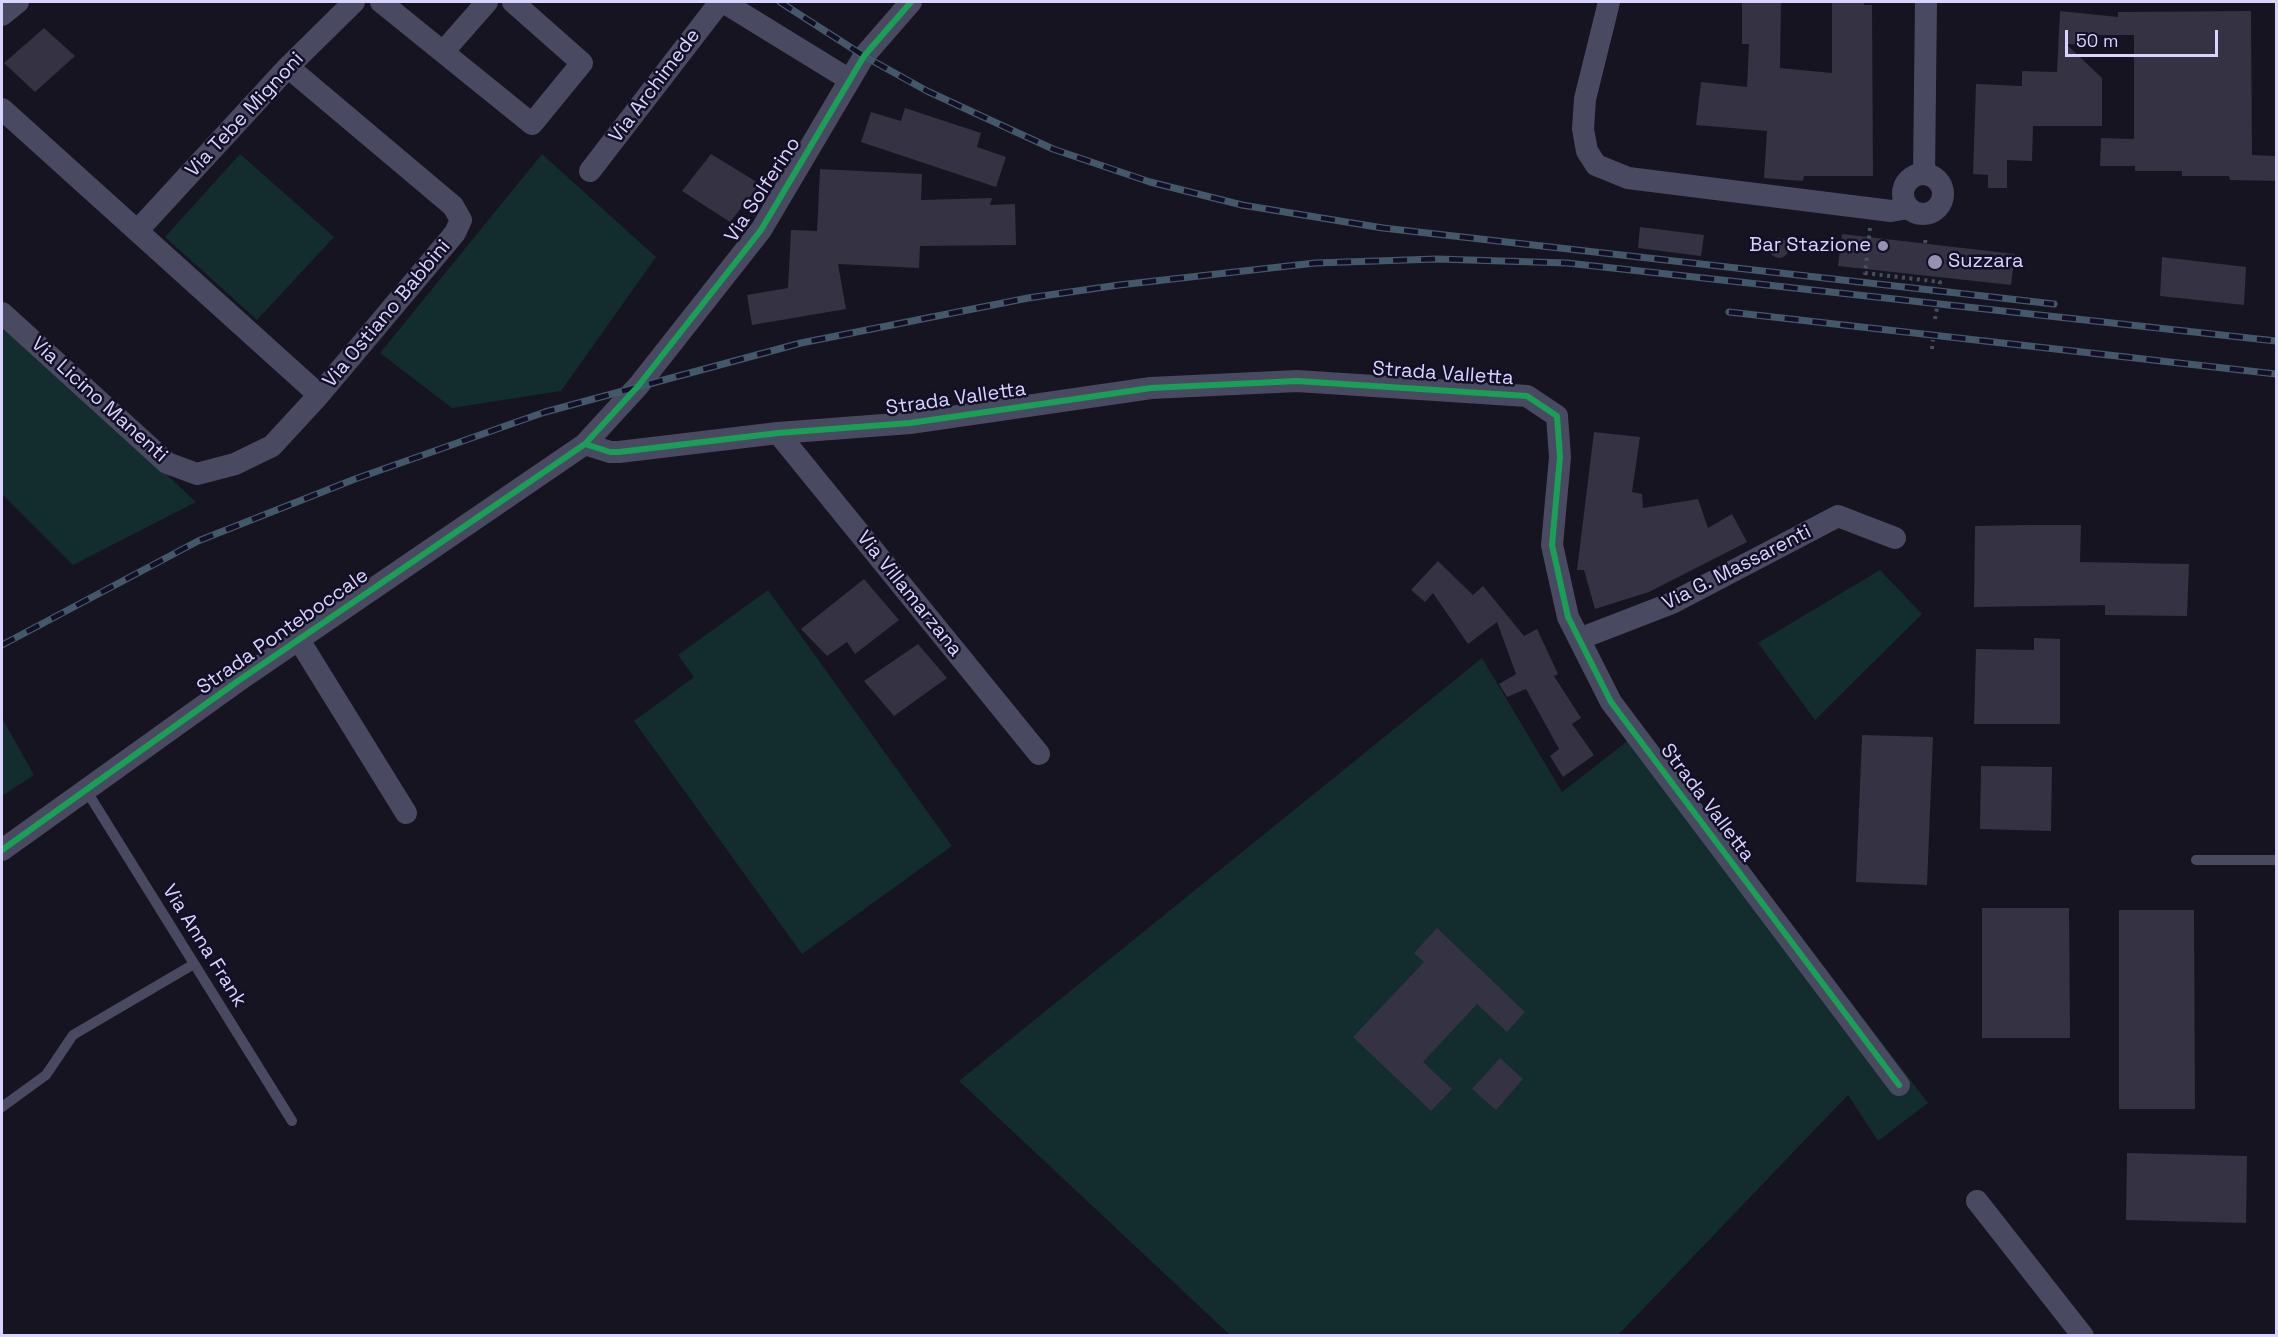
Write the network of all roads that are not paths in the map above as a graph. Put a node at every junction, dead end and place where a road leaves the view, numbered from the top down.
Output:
1 (18, 2) edge
2 (354, 2) edge
3 (381, 2) edge
4 (487, 2) edge
5 (513, 2) edge
6 (722, 2) edge
7 (911, 2) edge
8 (1610, 2) edge
9 (1926, 2) edge
10 (2, 15) edge
11 (443, 52) junction
12 (288, 67) junction
13 (850, 80) junction
14 (2, 109) edge
15 (590, 171) dead end
16 (1924, 174) junction
17 (1908, 208) junction
18 (138, 230) junction
19 (2, 313) edge
20 (319, 395) junction
21 (778, 434) junction
22 (585, 444) junction
23 (1895, 538) dead end
24 (1579, 639) junction
25 (299, 640) junction
26 (1039, 754) dead end
27 (86, 790) junction
28 (406, 813) dead end
29 (2, 850) edge
30 (2196, 860) dead end
31 (2277, 860) edge
32 (194, 964) junction
33 (1899, 1085) dead end
34 (2, 1107) edge
35 (292, 1121) dead end
36 (1977, 1201) dead end
37 (2083, 1335) edge

1 - 10 street
2 - 12 street, Via Tebe Mignoni
3 - 11 street
4 - 11 street
5 - 11 street
6 - 13 street
6 - 15 street, Via Archimede
7 - 13 street, Via Solferino
8 - 17 street
9 - 16 street
12 - 18 street, Via Tebe Mignoni
12 - 20 street, Via Ostiano Babbini
13 - 22 street, Via Solferino
14 - 18 street, Via Ostiano Babbini
16 - 17 street
16 - 17 street
18 - 20 street, Via Ostiano Babbini
19 - 20 street, Via Licino Manenti
21 - 22 street, Strada Valletta
21 - 24 street, Strada Valletta
21 - 26 street, Via Villamarzana
22 - 25 street, Strada Ponteboccale
23 - 24 street, Via G. Massarenti
24 - 33 street, Strada Valletta
25 - 27 street, Strada Ponteboccale
25 - 28 street
27 - 29 street, Strada Ponteboccale
27 - 32 lane, Via Anna Frank
30 - 31 lane
32 - 34 lane
32 - 35 lane, Via Anna Frank
36 - 37 street

